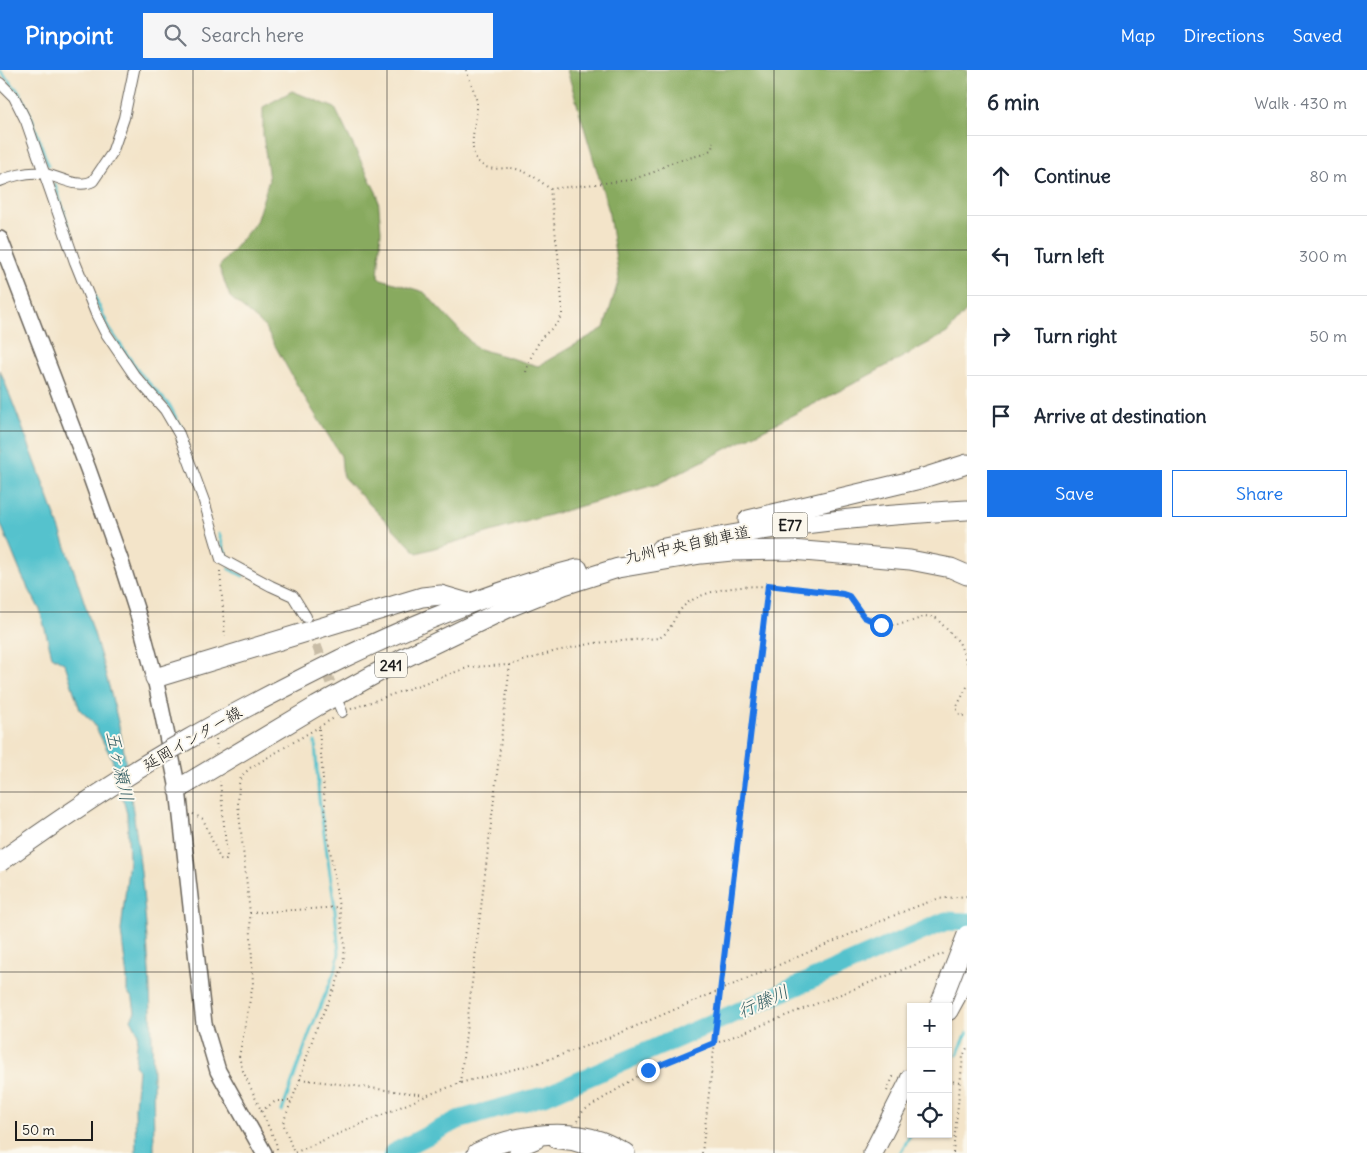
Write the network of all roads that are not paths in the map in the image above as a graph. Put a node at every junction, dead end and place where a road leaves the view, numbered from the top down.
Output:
1 (134, 70) edge
2 (0, 83) edge
3 (45, 174) junction
4 (0, 181) edge
5 (0, 239) edge
6 (967, 464) edge
7 (967, 510) edge
8 (967, 522) edge
9 (616, 563) junction
10 (967, 575) edge
11 (468, 603) junction
12 (306, 617) tunnel mouth
13 (341, 659) junction
14 (154, 678) junction
15 (180, 799) junction
16 (0, 862) edge
17 (967, 935) edge
18 (967, 961) edge
19 (967, 976) edge
20 (941, 1003) edge
21 (948, 1003) edge
22 (952, 1004) edge
23 (907, 1085) edge
24 (264, 1153) edge
25 (477, 1153) edge
26 (514, 1153) edge
27 (598, 1153) edge
28 (625, 1153) edge
29 (873, 1153) edge

1 - 3 street
2 - 3 street
3 - 4 street
3 - 12 street
5 - 14 street
6 - 9 highway
7 - 9 highway, 九州中央自動車道 / E77
8 - 9 highway, 九州中央自動車道 / E77
9 - 10 highway
9 - 11 highway, 延岡インター線 / 241
9 - 13 highway, 延岡インター線 / 241
9 - 15 highway, 241
11 - 13 highway, 延岡インター線 / 241
11 - 14 highway
13 - 16 highway, 延岡インター線 / 241, bridge
14 - 15 street
15 - 24 street
17 - 20 highway, bridge
18 - 21 highway
19 - 22 highway
23 - 29 highway
25 - 28 highway
26 - 27 street

